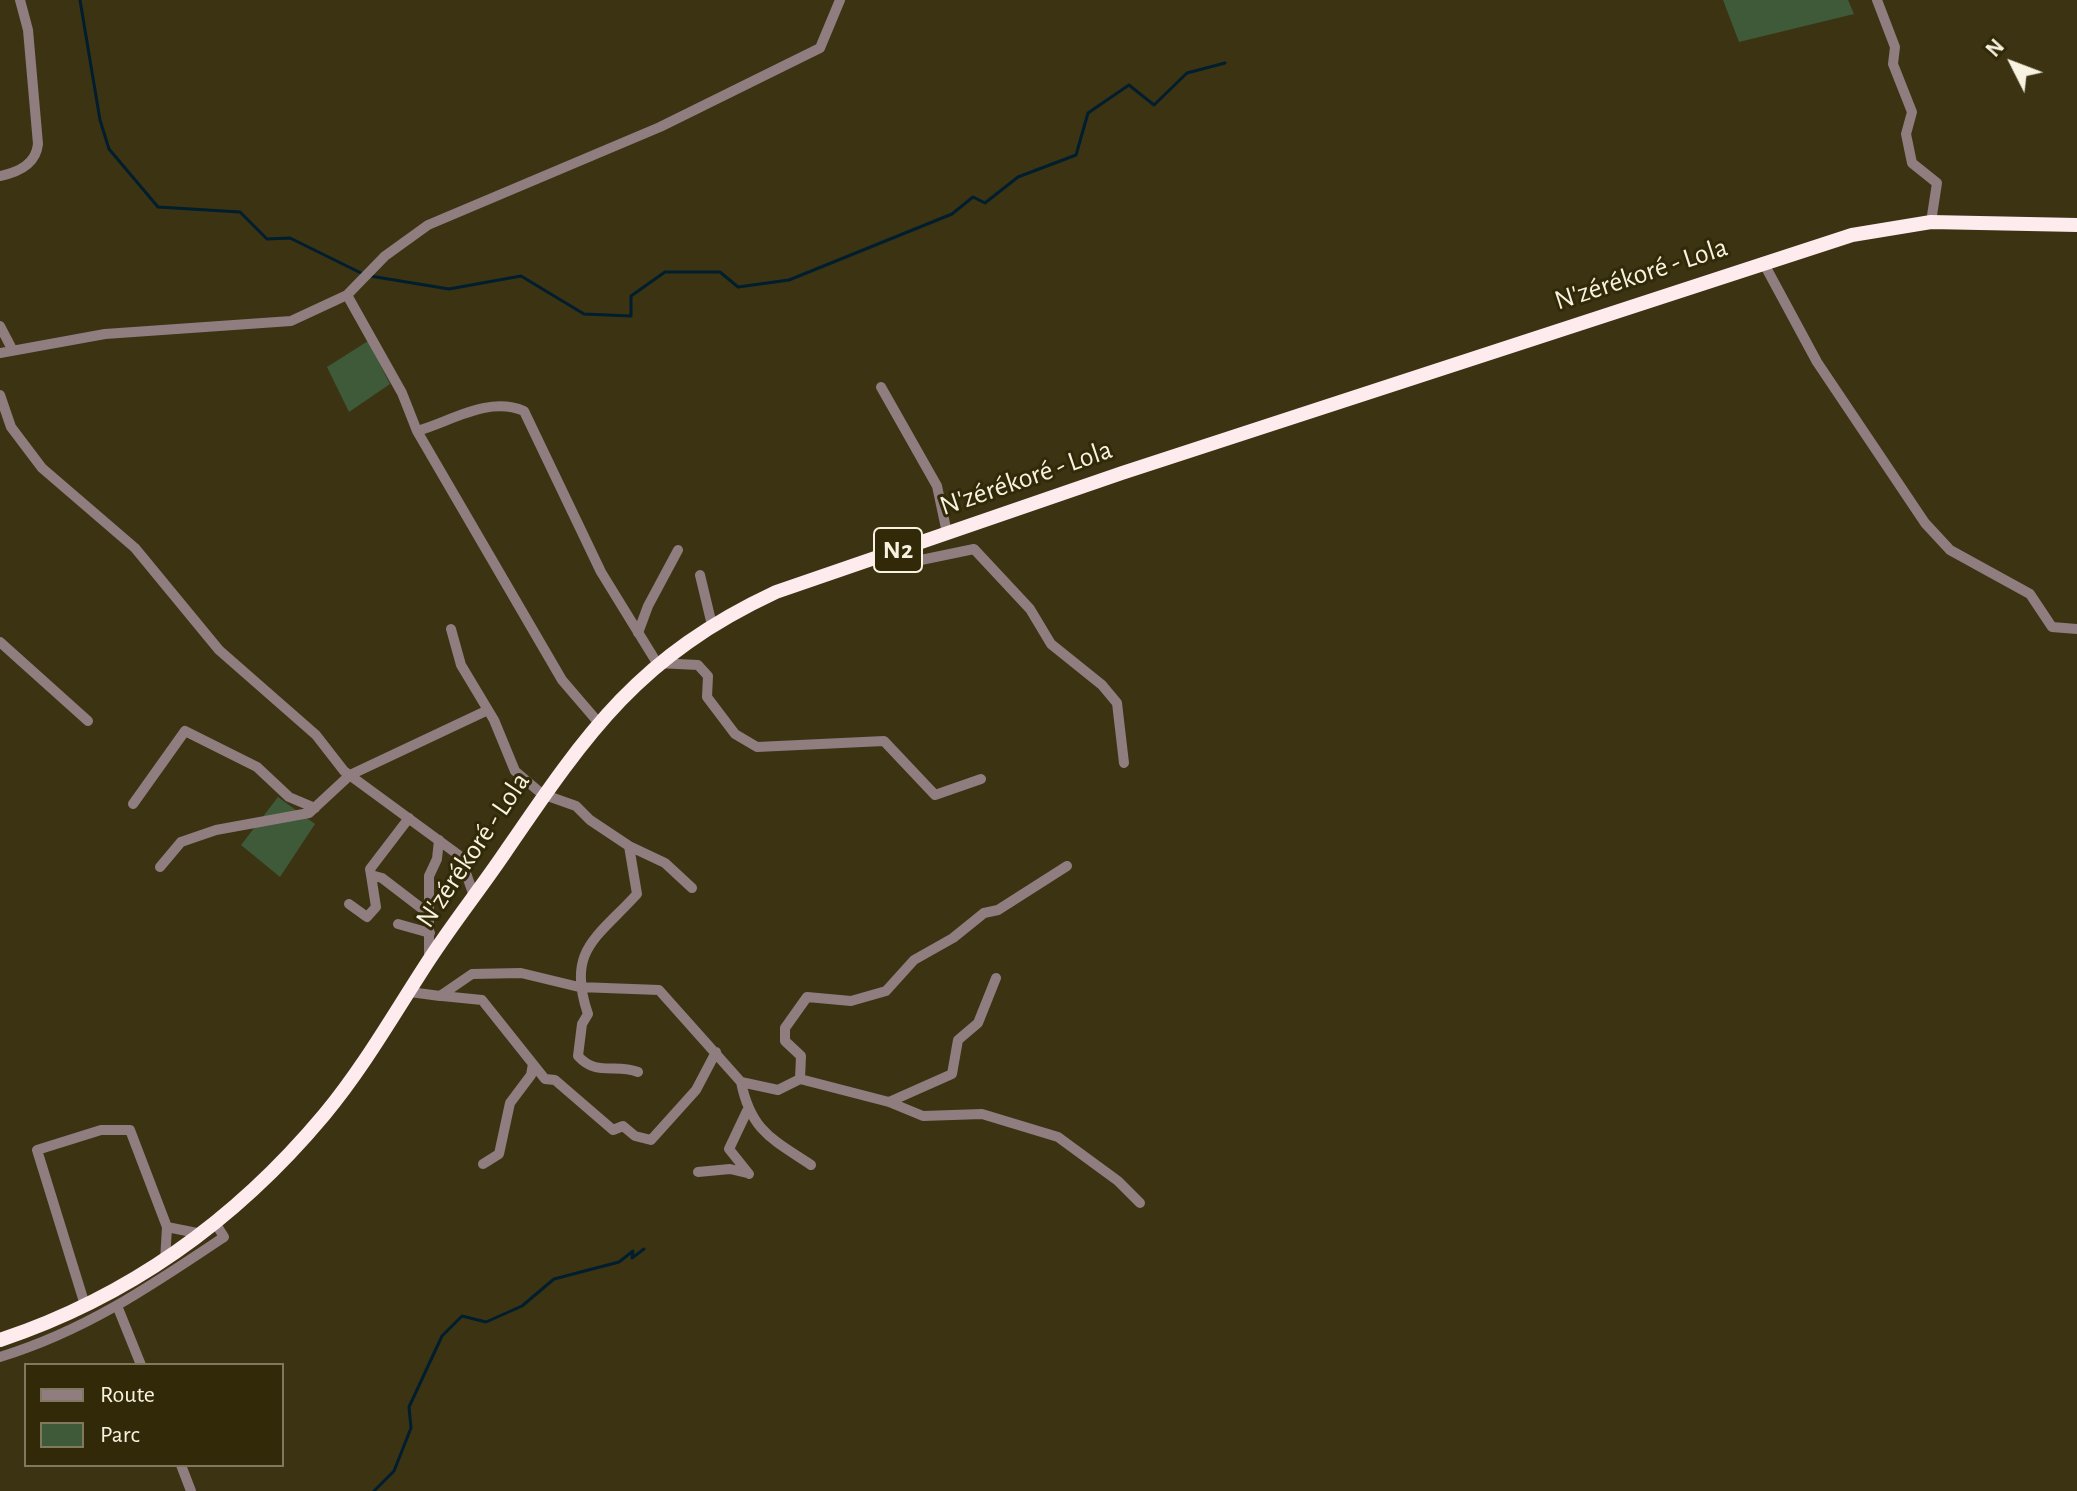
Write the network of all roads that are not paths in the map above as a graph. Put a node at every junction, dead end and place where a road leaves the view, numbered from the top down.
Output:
1 (20, 0) edge
2 (840, 0) edge
3 (1877, 0) edge
4 (0, 176) edge
5 (1931, 222) junction
6 (2077, 225) edge
7 (1763, 262) junction
8 (347, 295) junction
9 (0, 326) edge
10 (12, 349) junction
11 (0, 353) edge
12 (881, 387) dead end
13 (0, 395) edge
14 (417, 431) junction
15 (947, 533) junction
16 (678, 550) dead end
17 (895, 551) junction
18 (700, 575) dead end
19 (712, 625) junction
20 (451, 629) dead end
21 (2077, 629) edge
22 (638, 633) junction
23 (0, 642) edge
24 (657, 663) junction
25 (488, 710) junction
26 (88, 721) dead end
27 (598, 722) junction
28 (1124, 763) dead end
29 (350, 775) junction
30 (981, 779) dead end
31 (542, 794) junction
32 (133, 804) dead end
33 (315, 808) junction
34 (409, 818) junction
35 (439, 840) junction
36 (629, 846) junction
37 (1067, 866) dead end
38 (160, 867) dead end
39 (371, 875) junction
40 (692, 888) dead end
41 (474, 896) junction
42 (349, 904) dead end
43 (429, 914) junction
44 (398, 924) dead end
45 (430, 933) junction
46 (429, 960) junction
47 (996, 978) dead end
48 (579, 987) junction
49 (410, 992) junction
50 (440, 996) junction
51 (716, 1052) junction
52 (533, 1064) junction
53 (638, 1072) dead end
54 (800, 1079) junction
55 (741, 1082) junction
56 (889, 1102) junction
57 (747, 1111) junction
58 (483, 1164) dead end
59 (811, 1165) dead end
60 (698, 1172) dead end
61 (1140, 1203) dead end
62 (216, 1224) junction
63 (167, 1227) junction
64 (202, 1234) junction
65 (165, 1261) junction
66 (85, 1305) junction
67 (118, 1308) junction
68 (0, 1340) edge
69 (0, 1357) edge
70 (140, 1363) edge
71 (182, 1467) edge
72 (191, 1491) edge

1 - 4 street
2 - 8 street
3 - 5 street
5 - 6 highway, N'zérékoré - Lola / N2
5 - 7 highway, N'zérékoré - Lola / N2
7 - 15 highway, N'zérékoré - Lola / N2
7 - 21 street
8 - 10 street
8 - 14 street
9 - 10 street
10 - 11 street
12 - 15 street
13 - 29 street
14 - 22 street
14 - 27 street
15 - 17 highway, N'zérékoré - Lola / N2
16 - 22 street
17 - 19 highway, N'zérékoré - Lola / N2
17 - 28 street
18 - 19 street
19 - 24 highway, N'zérékoré - Lola / N2
20 - 25 street
22 - 24 street
23 - 26 street
24 - 27 highway, N'zérékoré - Lola / N2
24 - 30 street
25 - 29 street
25 - 31 street
27 - 31 highway, N'zérékoré - Lola / N2
29 - 33 street
29 - 34 street
31 - 36 street
31 - 41 highway, N'zérékoré - Lola / N2
32 - 33 street
33 - 38 street
34 - 35 street
34 - 39 street
35 - 41 street
35 - 43 street
36 - 40 street
36 - 48 street
37 - 54 street
39 - 42 street
39 - 43 street
41 - 46 highway, N'zérékoré - Lola / N2
43 - 45 street
44 - 45 street
45 - 46 street
46 - 49 highway, N'zérékoré - Lola / N2
47 - 56 street
48 - 50 street
48 - 51 street
48 - 53 street
49 - 50 street
49 - 62 highway, N'zérékoré - Lola / N2
50 - 52 street
51 - 52 street
51 - 55 street
52 - 58 street
54 - 55 street
54 - 56 street
55 - 57 street
56 - 61 street
57 - 59 street
57 - 60 street
62 - 64 highway, N'zérékoré - Lola / N2
62 - 67 street
63 - 64 street
63 - 65 street
63 - 66 street
64 - 65 highway, N'zérékoré - Lola / N2
65 - 66 highway, N'zérékoré - Lola / N2
66 - 68 highway, N'zérékoré - Lola / N2
67 - 69 street
67 - 70 street
71 - 72 street

